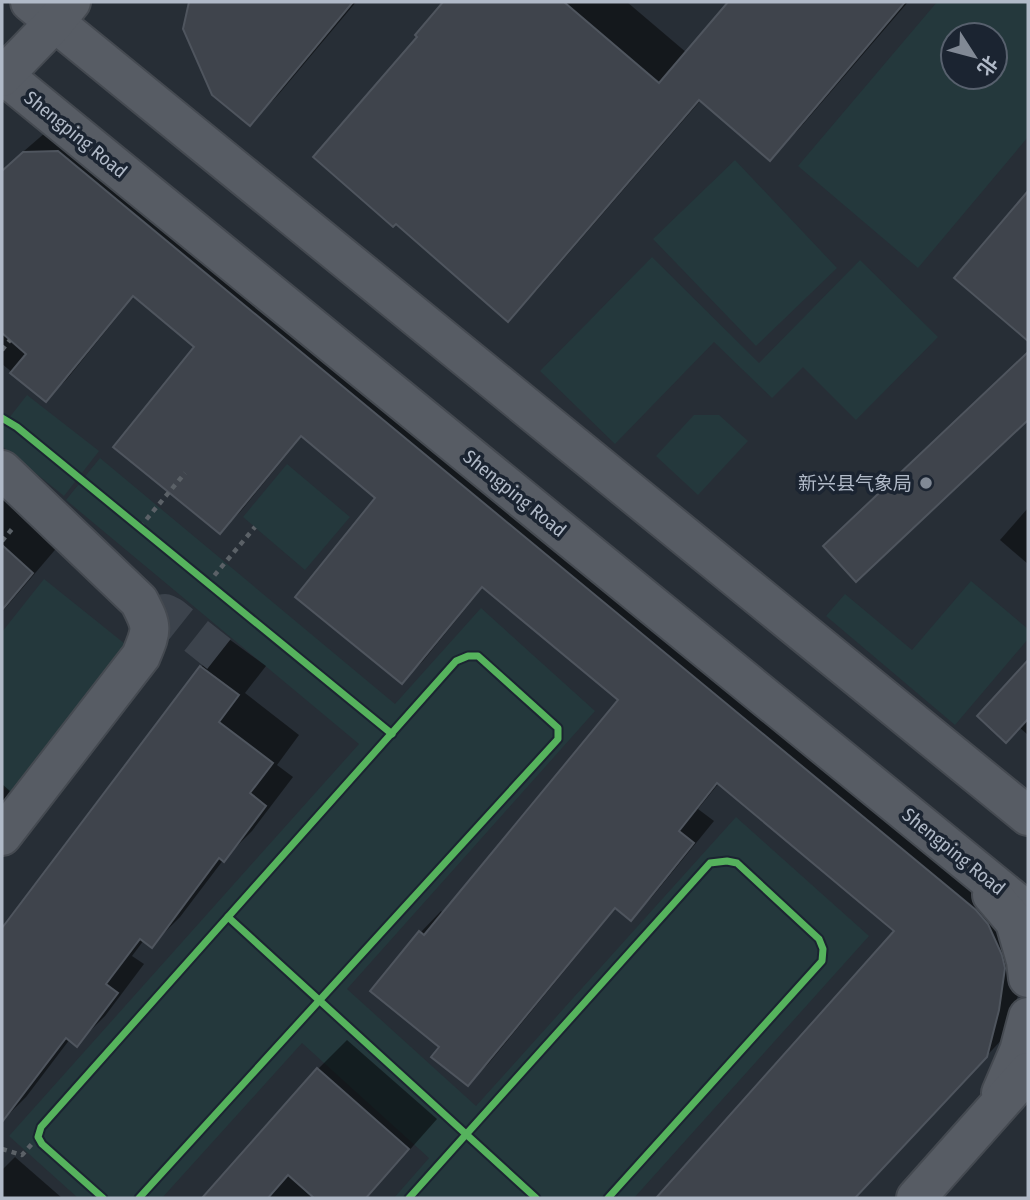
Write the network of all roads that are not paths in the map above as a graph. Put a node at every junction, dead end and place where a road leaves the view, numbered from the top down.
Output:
1 (52, 8) edge
2 (2, 75) edge
3 (2, 470) edge
4 (1026, 812) edge
5 (2, 836) edge
6 (959, 855) junction
7 (1028, 912) edge
8 (1028, 978) edge
9 (1028, 1017) edge
10 (1028, 1072) edge
11 (1028, 1088) edge
12 (993, 1111) junction
13 (916, 1198) edge

1 - 2 street
1 - 4 street
2 - 6 street, Shengping Road
3 - 5 street
6 - 7 street, Shengping Road
6 - 8 street
9 - 12 street
10 - 12 street
11 - 12 street
12 - 13 street

